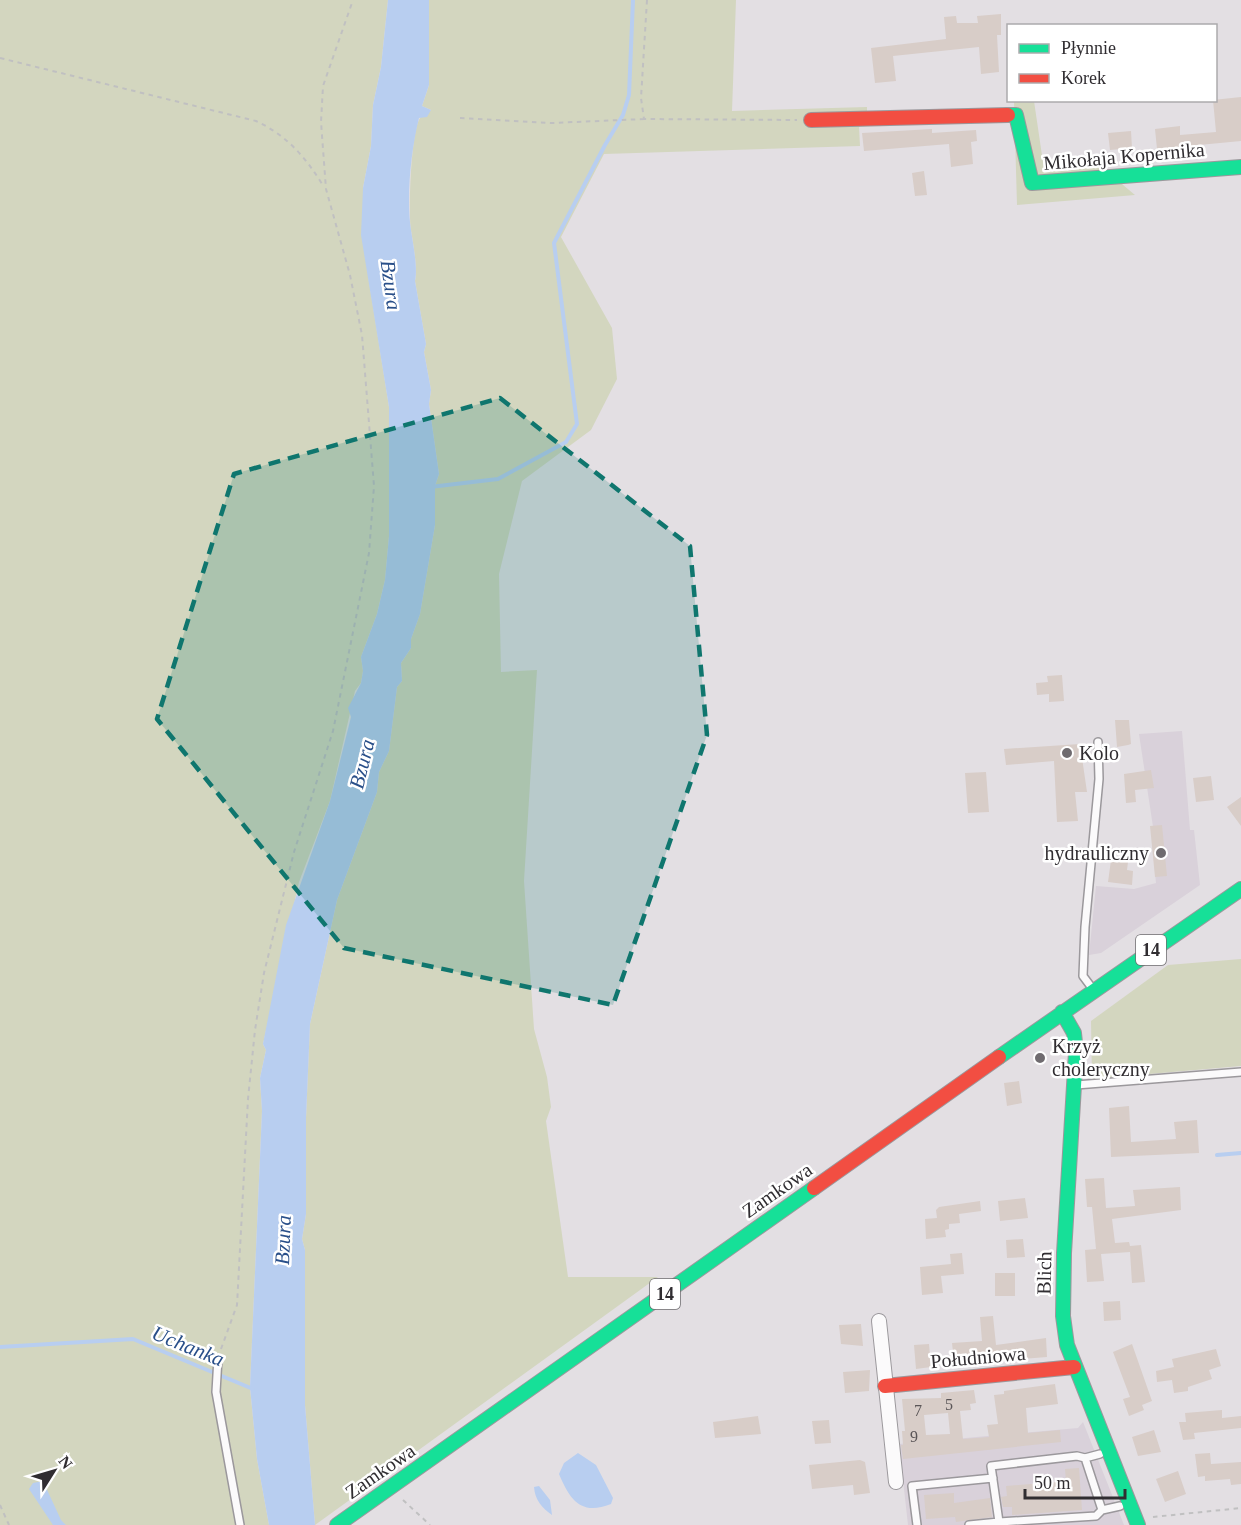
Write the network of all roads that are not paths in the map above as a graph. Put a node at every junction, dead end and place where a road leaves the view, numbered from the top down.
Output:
1 (812, 120) road end
2 (1241, 166) edge
3 (1098, 742) dead end
4 (1241, 889) edge
5 (1094, 990) junction
6 (1062, 1012) junction
7 (1241, 1072) edge
8 (1075, 1086) junction
9 (879, 1321) dead end
10 (218, 1358) road end
11 (1074, 1367) junction
12 (885, 1386) junction
13 (1100, 1454) dead end
14 (1085, 1458) junction
15 (993, 1478) junction
16 (896, 1482) dead end
17 (1120, 1506) dead end
18 (1102, 1510) junction
19 (999, 1522) junction
20 (1137, 1522) edge
21 (240, 1525) edge
22 (337, 1525) edge
23 (917, 1525) edge
24 (969, 1525) edge

1 - 2 street, Mikołaja Kopernika
3 - 5 lane
4 - 5 street, Zamkowa / 14
5 - 6 street, Zamkowa / 14
6 - 8 street, Blich
6 - 22 street, Zamkowa / 14
7 - 8 lane
8 - 11 street, Blich
9 - 12 street
10 - 21 lane
11 - 12 street, Południowa
11 - 20 street, Blich
12 - 16 street
13 - 14 lane
14 - 15 lane
14 - 18 lane
15 - 19 lane
15 - 23 lane
17 - 18 lane
18 - 19 lane
19 - 24 lane

